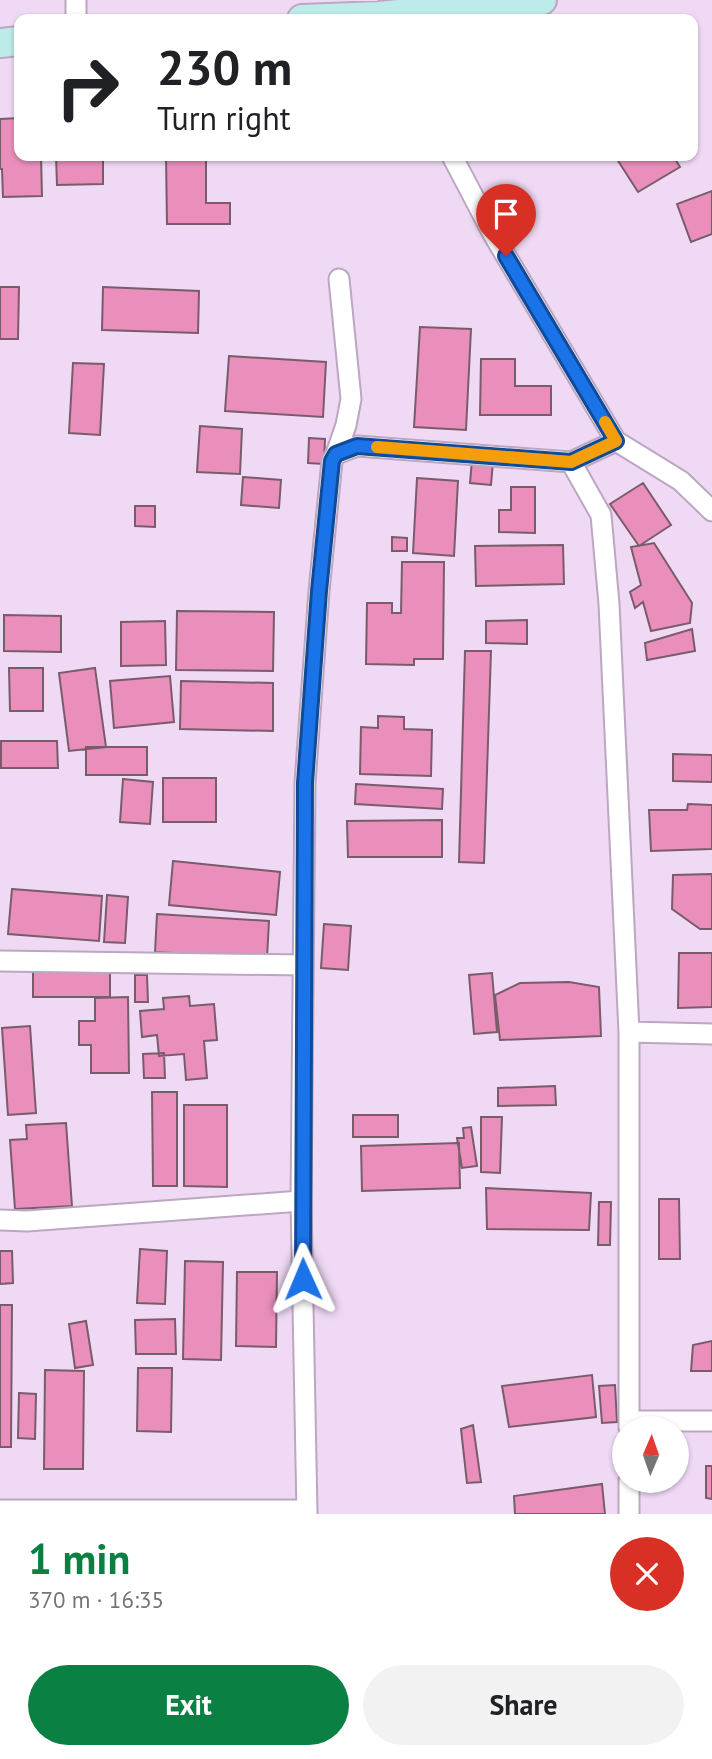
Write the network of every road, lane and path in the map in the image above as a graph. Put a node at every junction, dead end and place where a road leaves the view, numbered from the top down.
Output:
1 (542, 0) edge
2 (380, 12) edge
3 (358, 14) edge
4 (455, 161) edge
5 (339, 279) dead end
6 (616, 441) junction
7 (336, 454) junction
8 (571, 462) junction
9 (712, 511) edge
10 (0, 961) edge
11 (303, 965) junction
12 (629, 1032) junction
13 (712, 1034) edge
14 (302, 1202) junction
15 (0, 1220) edge
16 (629, 1416) edge
17 (712, 1421) edge
18 (690, 1422) edge
19 (629, 1493) edge
20 (0, 1510) edge
21 (306, 1512) edge
22 (629, 1514) edge

1 - 2 main road
2 - 3 main road
4 - 6 street
5 - 7 street
6 - 8 street
6 - 9 street
7 - 8 street
7 - 11 street
8 - 12 street
10 - 11 street
11 - 14 street
12 - 13 street
12 - 16 street
14 - 15 street
14 - 21 street
17 - 18 street
19 - 22 street
20 - 21 street

